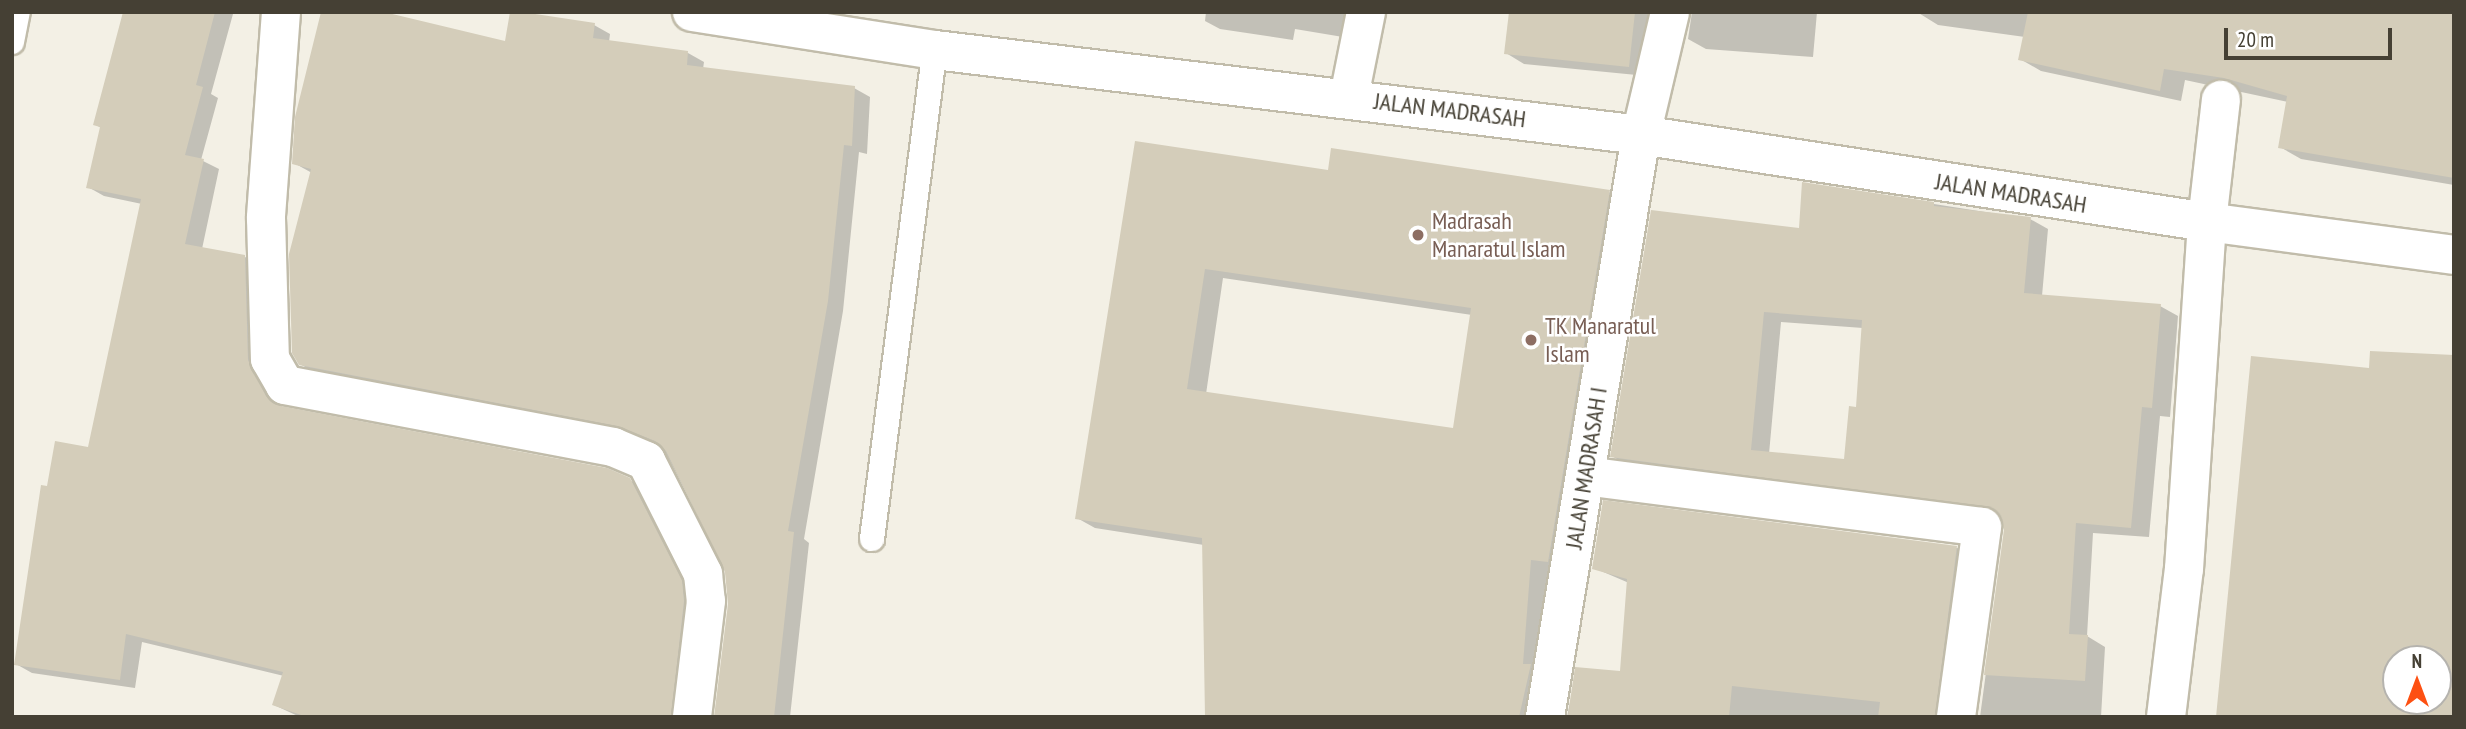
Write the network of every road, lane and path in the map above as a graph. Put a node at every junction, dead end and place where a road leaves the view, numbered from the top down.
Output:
1 (18, 12) edge
2 (281, 12) edge
3 (692, 12) edge
4 (1366, 12) edge
5 (1670, 12) edge
6 (867, 26) edge
7 (12, 42) edge
8 (935, 50) junction
9 (1349, 97) junction
10 (2221, 100) dead end
11 (1641, 135) junction
12 (2207, 222) junction
13 (2454, 255) edge
14 (1585, 476) junction
15 (872, 539) dead end
16 (692, 717) edge
17 (1545, 717) edge
18 (1956, 717) edge
19 (2166, 717) edge

1 - 7 lane
2 - 16 street
3 - 6 street, JALAN MADRASAH
4 - 9 street
5 - 11 street, JALAN MADRASAH I
6 - 8 street, JALAN MADRASAH
8 - 9 street, JALAN MADRASAH
8 - 15 lane
9 - 11 street, JALAN MADRASAH
10 - 12 street
11 - 12 street, JALAN MADRASAH
11 - 14 street, JALAN MADRASAH I
12 - 13 street, JALAN MADRASAH
12 - 19 street
14 - 17 street, JALAN MADRASAH I
14 - 18 street

